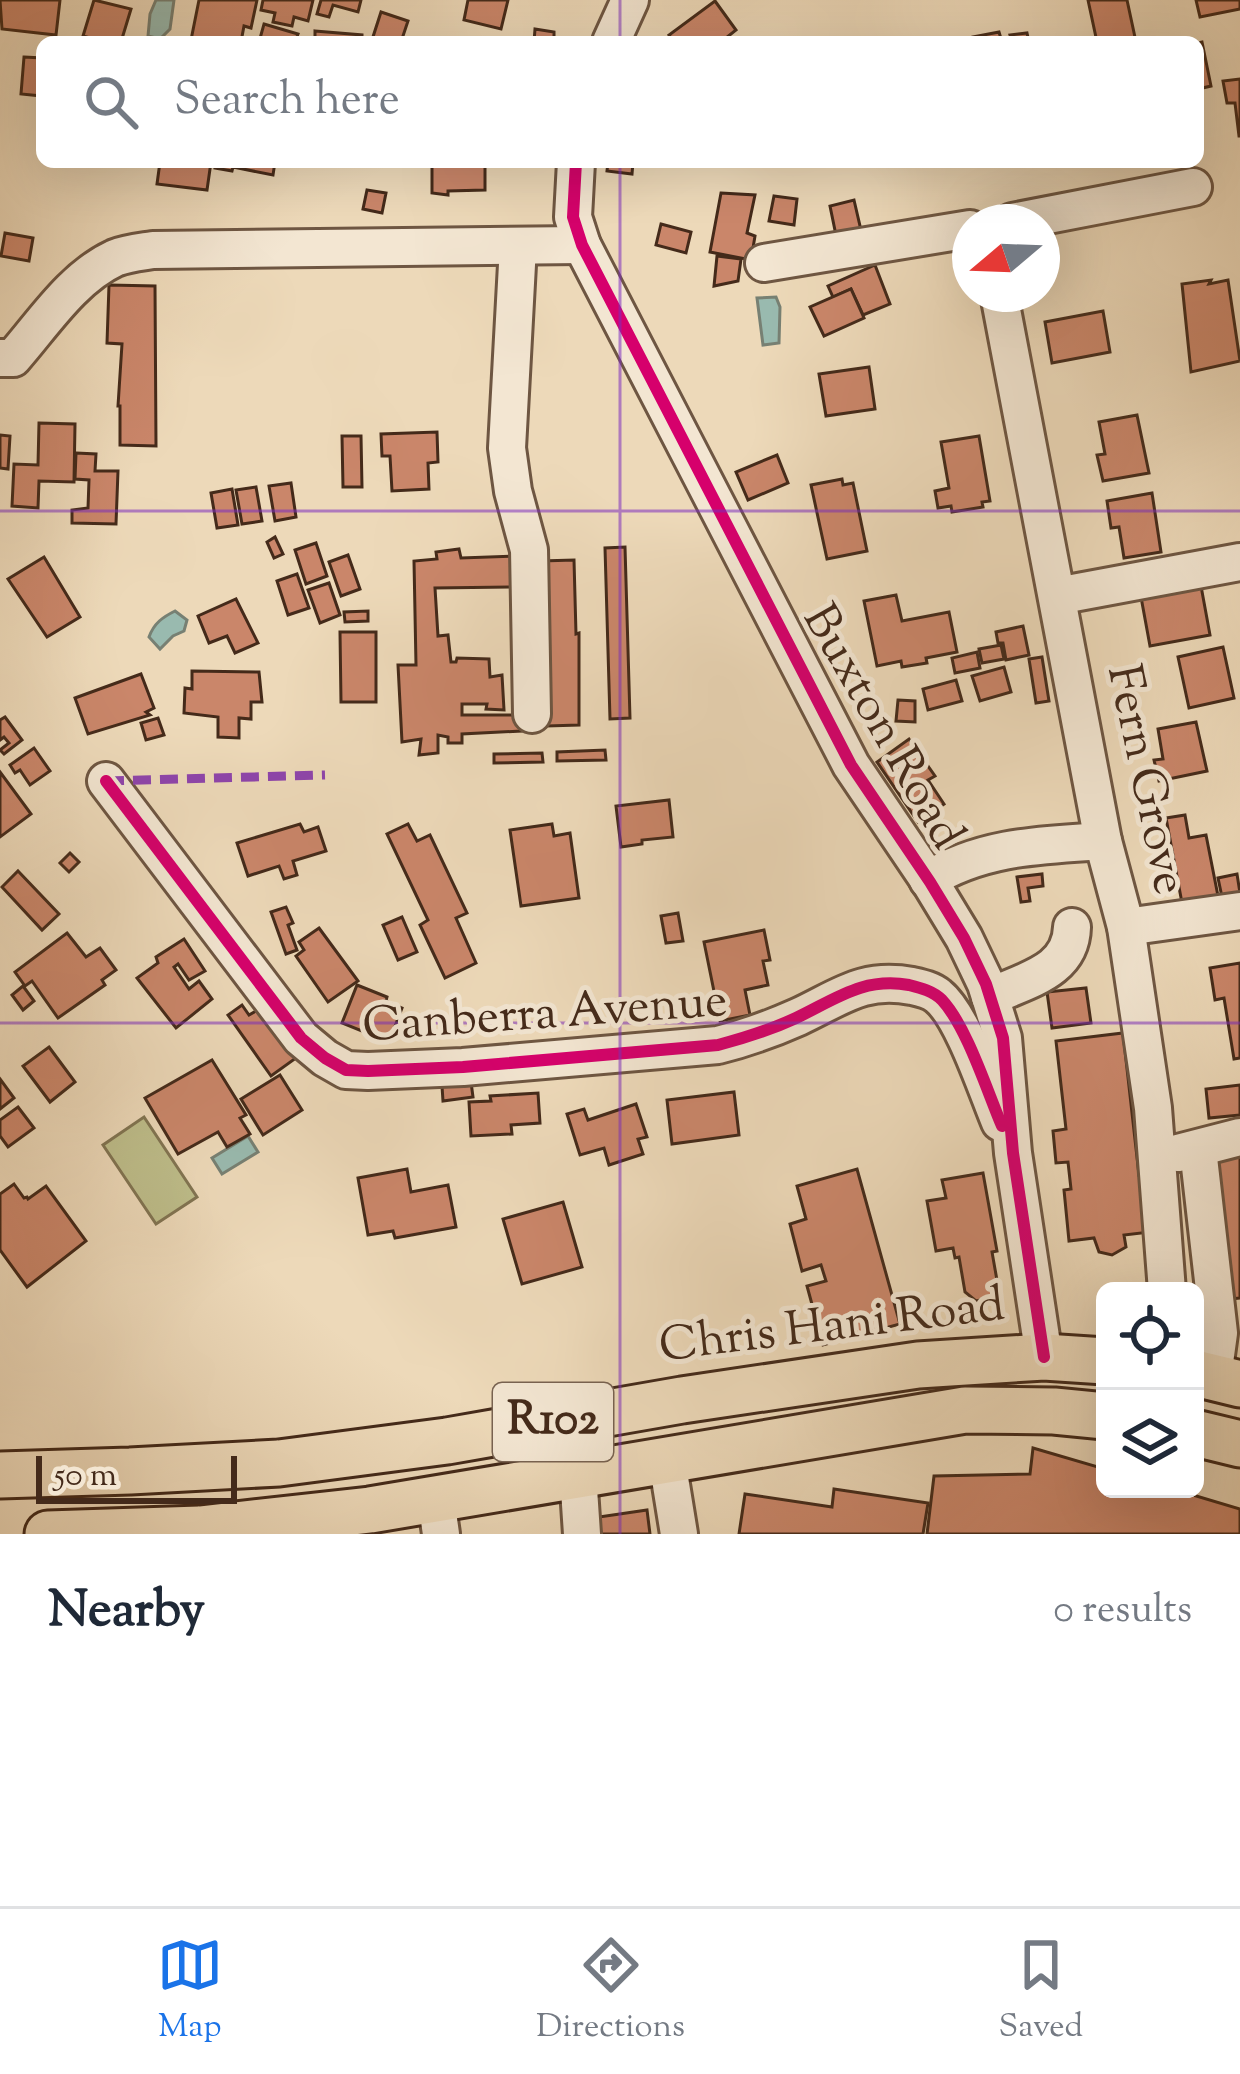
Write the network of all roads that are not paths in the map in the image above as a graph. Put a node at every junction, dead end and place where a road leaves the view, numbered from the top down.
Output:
1 (630, 0) edge
2 (614, 36) edge
3 (576, 168) edge
4 (1193, 187) dead end
5 (1060, 213) edge
6 (952, 233) edge
7 (581, 245) junction
8 (518, 246) junction
9 (764, 262) dead end
10 (1002, 312) edge
11 (7, 358) edge
12 (1240, 562) edge
13 (1057, 596) junction
14 (532, 714) dead end
15 (106, 781) dead end
16 (1103, 841) junction
17 (928, 880) junction
18 (1240, 910) edge
19 (1072, 927) dead end
20 (1126, 927) junction
21 (990, 997) junction
22 (1240, 1137) edge
23 (1198, 1149) junction
24 (1013, 1153) junction
25 (1157, 1158) junction
26 (1166, 1282) edge
27 (1044, 1358) junction
28 (1096, 1361) edge
29 (1216, 1378) edge
30 (1096, 1415) edge
31 (1204, 1435) edge
32 (1240, 1444) edge
33 (667, 1460) junction
34 (578, 1474) junction
35 (0, 1475) edge
36 (438, 1516) edge
37 (48, 1534) edge
38 (582, 1534) edge
39 (679, 1534) edge

1 - 2 street
3 - 7 street, Buxton Road
4 - 5 street
6 - 9 street
7 - 8 street
7 - 17 street, Buxton Road
8 - 11 street
8 - 14 street
10 - 13 street, Fern Grove
12 - 13 street
13 - 16 street, Fern Grove
15 - 24 street, Canberra Avenue
16 - 17 street
16 - 20 street, Fern Grove
17 - 21 street, Buxton Road
18 - 20 street
19 - 21 street
20 - 25 street, Fern Grove
21 - 24 street, Buxton Road
22 - 23 street
23 - 25 street
23 - 29 street
24 - 27 street, Buxton Road
25 - 26 street, Fern Grove
27 - 28 main road, Chris Hani Road / R102
27 - 35 main road, Chris Hani Road / R102
30 - 33 main road, Chris Hani Road / R102
31 - 32 main road
33 - 34 main road, Chris Hani Road / R102
33 - 39 street
34 - 36 main road, Chris Hani Road / R102
34 - 38 street
36 - 37 main road, Chris Hani Road / R102

